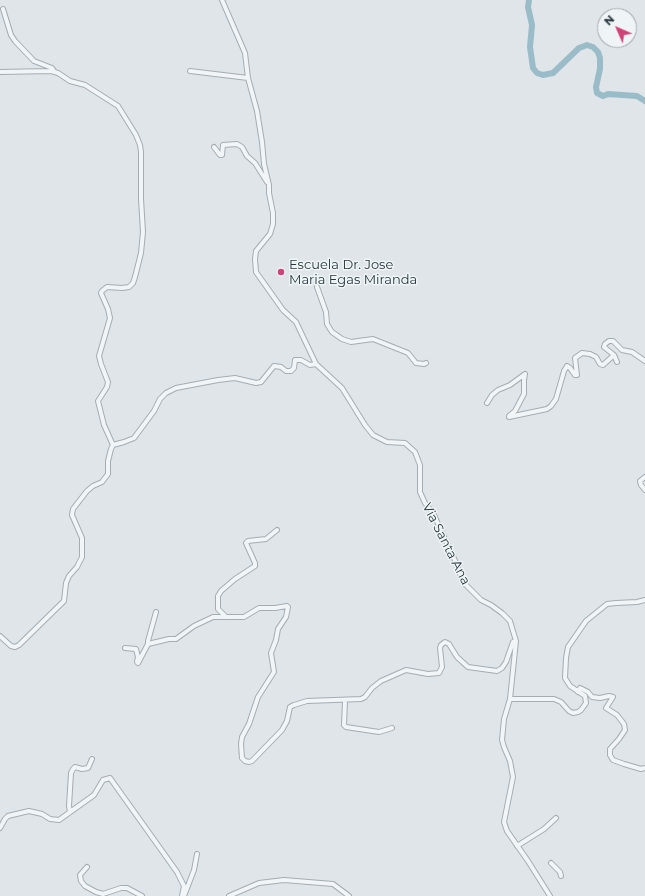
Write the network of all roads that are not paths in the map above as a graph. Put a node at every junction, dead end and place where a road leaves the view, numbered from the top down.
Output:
1 (222, 0) edge
2 (3, 9) dead end
3 (54, 71) junction
4 (190, 71) dead end
5 (0, 72) edge
6 (248, 78) junction
7 (214, 147) dead end
8 (269, 185) junction
9 (317, 287) dead end
10 (614, 355) junction
11 (645, 361) edge
12 (617, 362) dead end
13 (426, 363) dead end
14 (316, 364) junction
15 (487, 403) dead end
16 (113, 445) junction
17 (645, 477) edge
18 (643, 485) edge
19 (645, 490) edge
20 (277, 530) dead end
21 (645, 600) edge
22 (156, 612) dead end
23 (226, 618) junction
24 (0, 636) edge
25 (516, 641) junction
26 (148, 644) junction
27 (125, 648) dead end
28 (578, 692) junction
29 (510, 699) junction
30 (345, 701) junction
31 (392, 728) dead end
32 (92, 759) dead end
33 (645, 768) edge
34 (70, 812) junction
35 (556, 818) dead end
36 (1, 826) edge
37 (517, 846) junction
38 (197, 854) dead end
39 (551, 863) dead end
40 (87, 867) dead end
41 (561, 876) dead end
42 (142, 896) edge
43 (183, 896) edge
44 (229, 896) edge
45 (349, 896) edge
46 (550, 896) edge

1 - 6 street
2 - 3 street
3 - 5 street
3 - 16 street
4 - 6 street
6 - 8 street
7 - 8 street
8 - 14 street, Via Santa Ana
9 - 13 street
10 - 11 street
10 - 12 street
10 - 15 street
14 - 16 street
14 - 25 street, Via Santa Ana
16 - 24 street
17 - 18 street
18 - 19 street
20 - 23 street
21 - 28 street
22 - 26 street
23 - 26 street
23 - 30 street
25 - 29 street, Via Santa Ana
25 - 30 street
26 - 27 street
28 - 29 street
28 - 33 street
29 - 37 street, Via Santa Ana
30 - 31 street
32 - 34 street
34 - 36 street
34 - 43 street
35 - 37 street
37 - 46 street, Via Santa Ana
38 - 43 street
39 - 41 street
40 - 42 street
44 - 45 street

